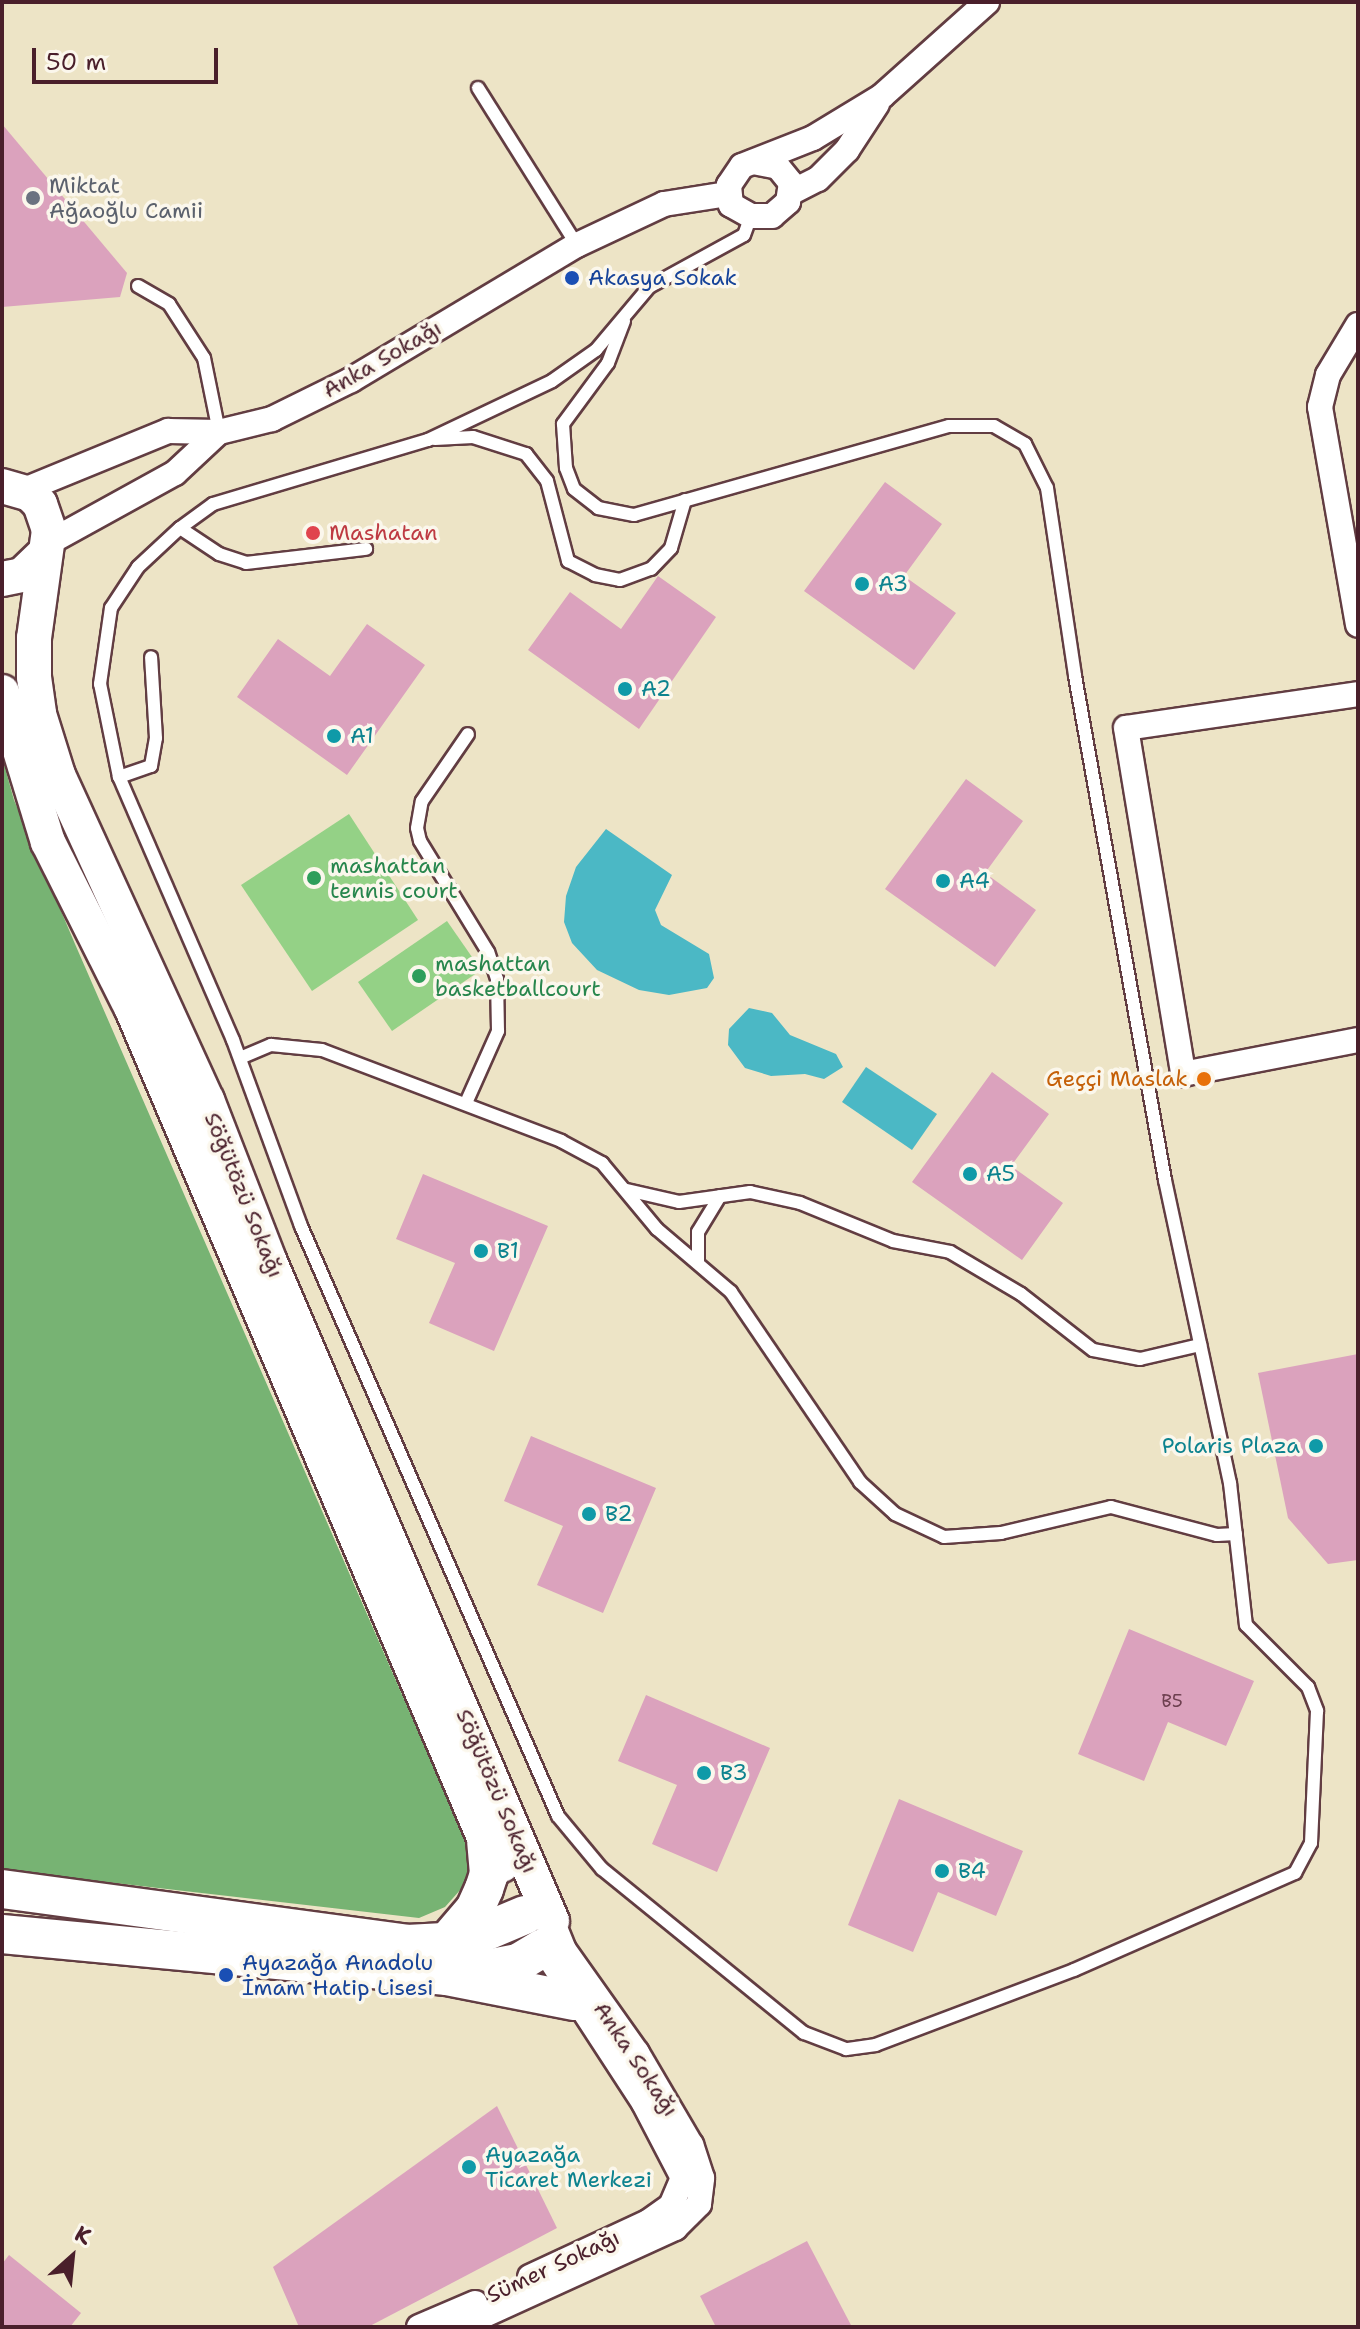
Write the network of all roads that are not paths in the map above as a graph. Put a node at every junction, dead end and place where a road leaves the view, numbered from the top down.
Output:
1 (987, 2) edge
2 (478, 88) dead end
3 (882, 96) junction
4 (748, 164) junction
5 (792, 192) junction
6 (728, 194) junction
7 (751, 216) junction
8 (577, 245) junction
9 (138, 286) dead end
10 (624, 321) junction
11 (1358, 325) edge
12 (219, 432) junction
13 (428, 440) junction
14 (10, 483) edge
15 (685, 500) junction
16 (180, 528) junction
17 (46, 548) junction
18 (366, 549) dead end
19 (2, 579) edge
20 (1355, 580) edge
21 (1358, 625) edge
22 (151, 657) dead end
23 (2, 692) edge
24 (1358, 694) edge
25 (468, 734) dead end
26 (119, 777) junction
27 (1358, 1040) edge
28 (240, 1058) junction
29 (466, 1103) junction
30 (627, 1190) junction
31 (720, 1196) junction
32 (698, 1263) junction
33 (1200, 1345) junction
34 (1236, 1534) junction
35 (486, 1842) junction
36 (2, 1889) edge
37 (540, 1928) junction
38 (2, 1934) edge
39 (446, 1960) junction
40 (575, 2001) junction
41 (689, 2199) junction
42 (419, 2327) edge
43 (458, 2327) edge

1 - 3 street
2 - 8 lane
3 - 4 street
3 - 5 street
4 - 5 street
4 - 6 street
5 - 7 street
6 - 7 street
6 - 8 street, Anka Sokağı
7 - 10 lane
8 - 12 street, Anka Sokağı
9 - 12 lane
10 - 13 lane
10 - 15 lane
11 - 20 street
12 - 14 street, Anka Sokağı
12 - 17 street
13 - 15 lane
13 - 16 lane
14 - 17 street, Söğütözü Sokağı
15 - 33 lane
16 - 18 lane
16 - 26 lane
17 - 19 street
17 - 37 street, Söğütözü Sokağı
20 - 21 street
22 - 26 lane
23 - 35 street, Söğütözü Sokağı
24 - 27 street
25 - 29 lane
26 - 28 lane
28 - 29 lane
28 - 34 lane
29 - 30 lane
30 - 31 lane
30 - 32 lane
31 - 32 lane
31 - 33 lane
32 - 34 lane
33 - 34 lane
35 - 37 street, Söğütözü Sokağı
35 - 39 main road
36 - 39 main road
37 - 39 main road
37 - 40 street, Anka Sokağı
37 - 41 street, Anka Sokağı
38 - 39 main road
39 - 40 main road
40 - 41 street, Anka Sokağı
41 - 42 street, Sümer Sokağı
41 - 43 street, Sümer Sokağı

